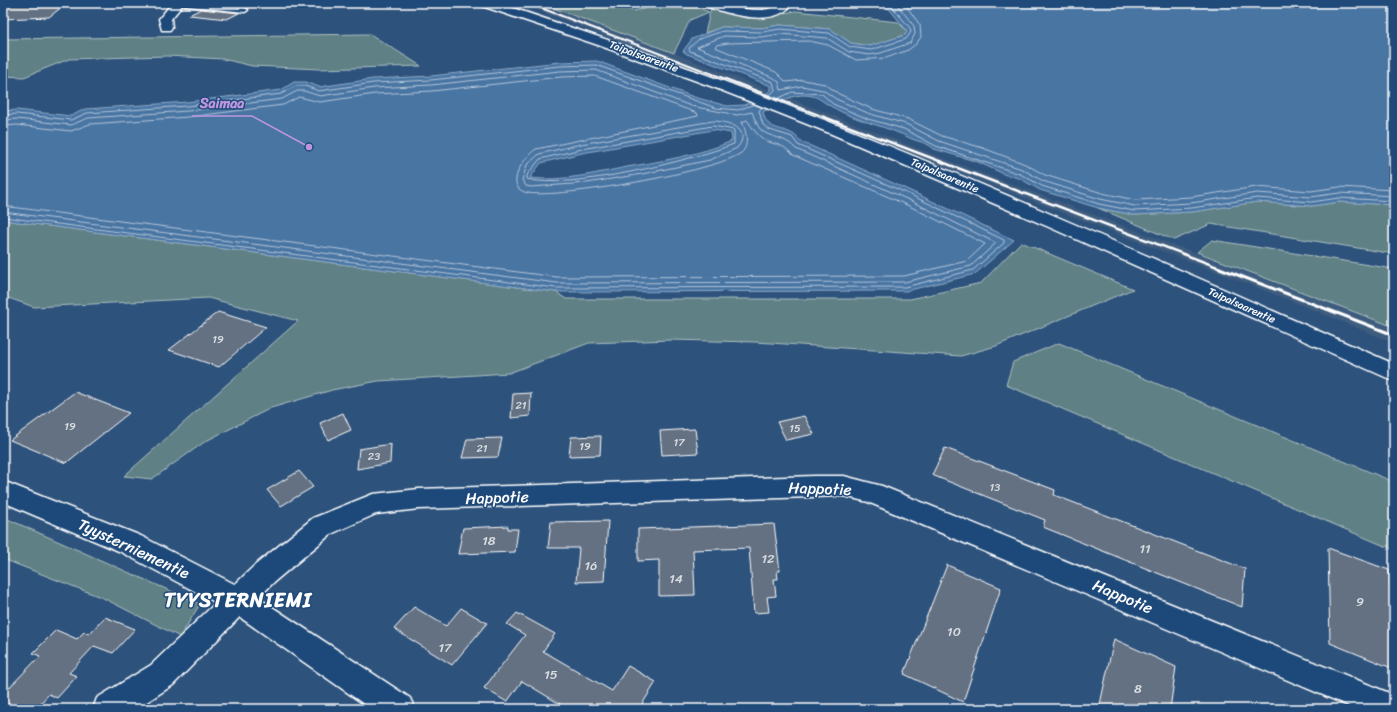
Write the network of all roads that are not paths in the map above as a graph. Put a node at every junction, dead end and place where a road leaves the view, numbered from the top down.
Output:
1 (178, 3) edge
2 (486, 3) edge
3 (706, 3) edge
4 (787, 3) edge
5 (245, 10) dead end
6 (166, 27) dead end
7 (1394, 373) edge
8 (3, 491) edge
9 (238, 600) junction
10 (108, 709) edge
11 (399, 709) edge
12 (1392, 709) edge

1 - 5 lane
1 - 6 street
2 - 7 main road, Taipalsaarentie
3 - 4 street
8 - 9 main road, Tyysterniementie
9 - 10 street, Happotie
9 - 11 main road, Tyysterniementie
9 - 12 street, Happotie

